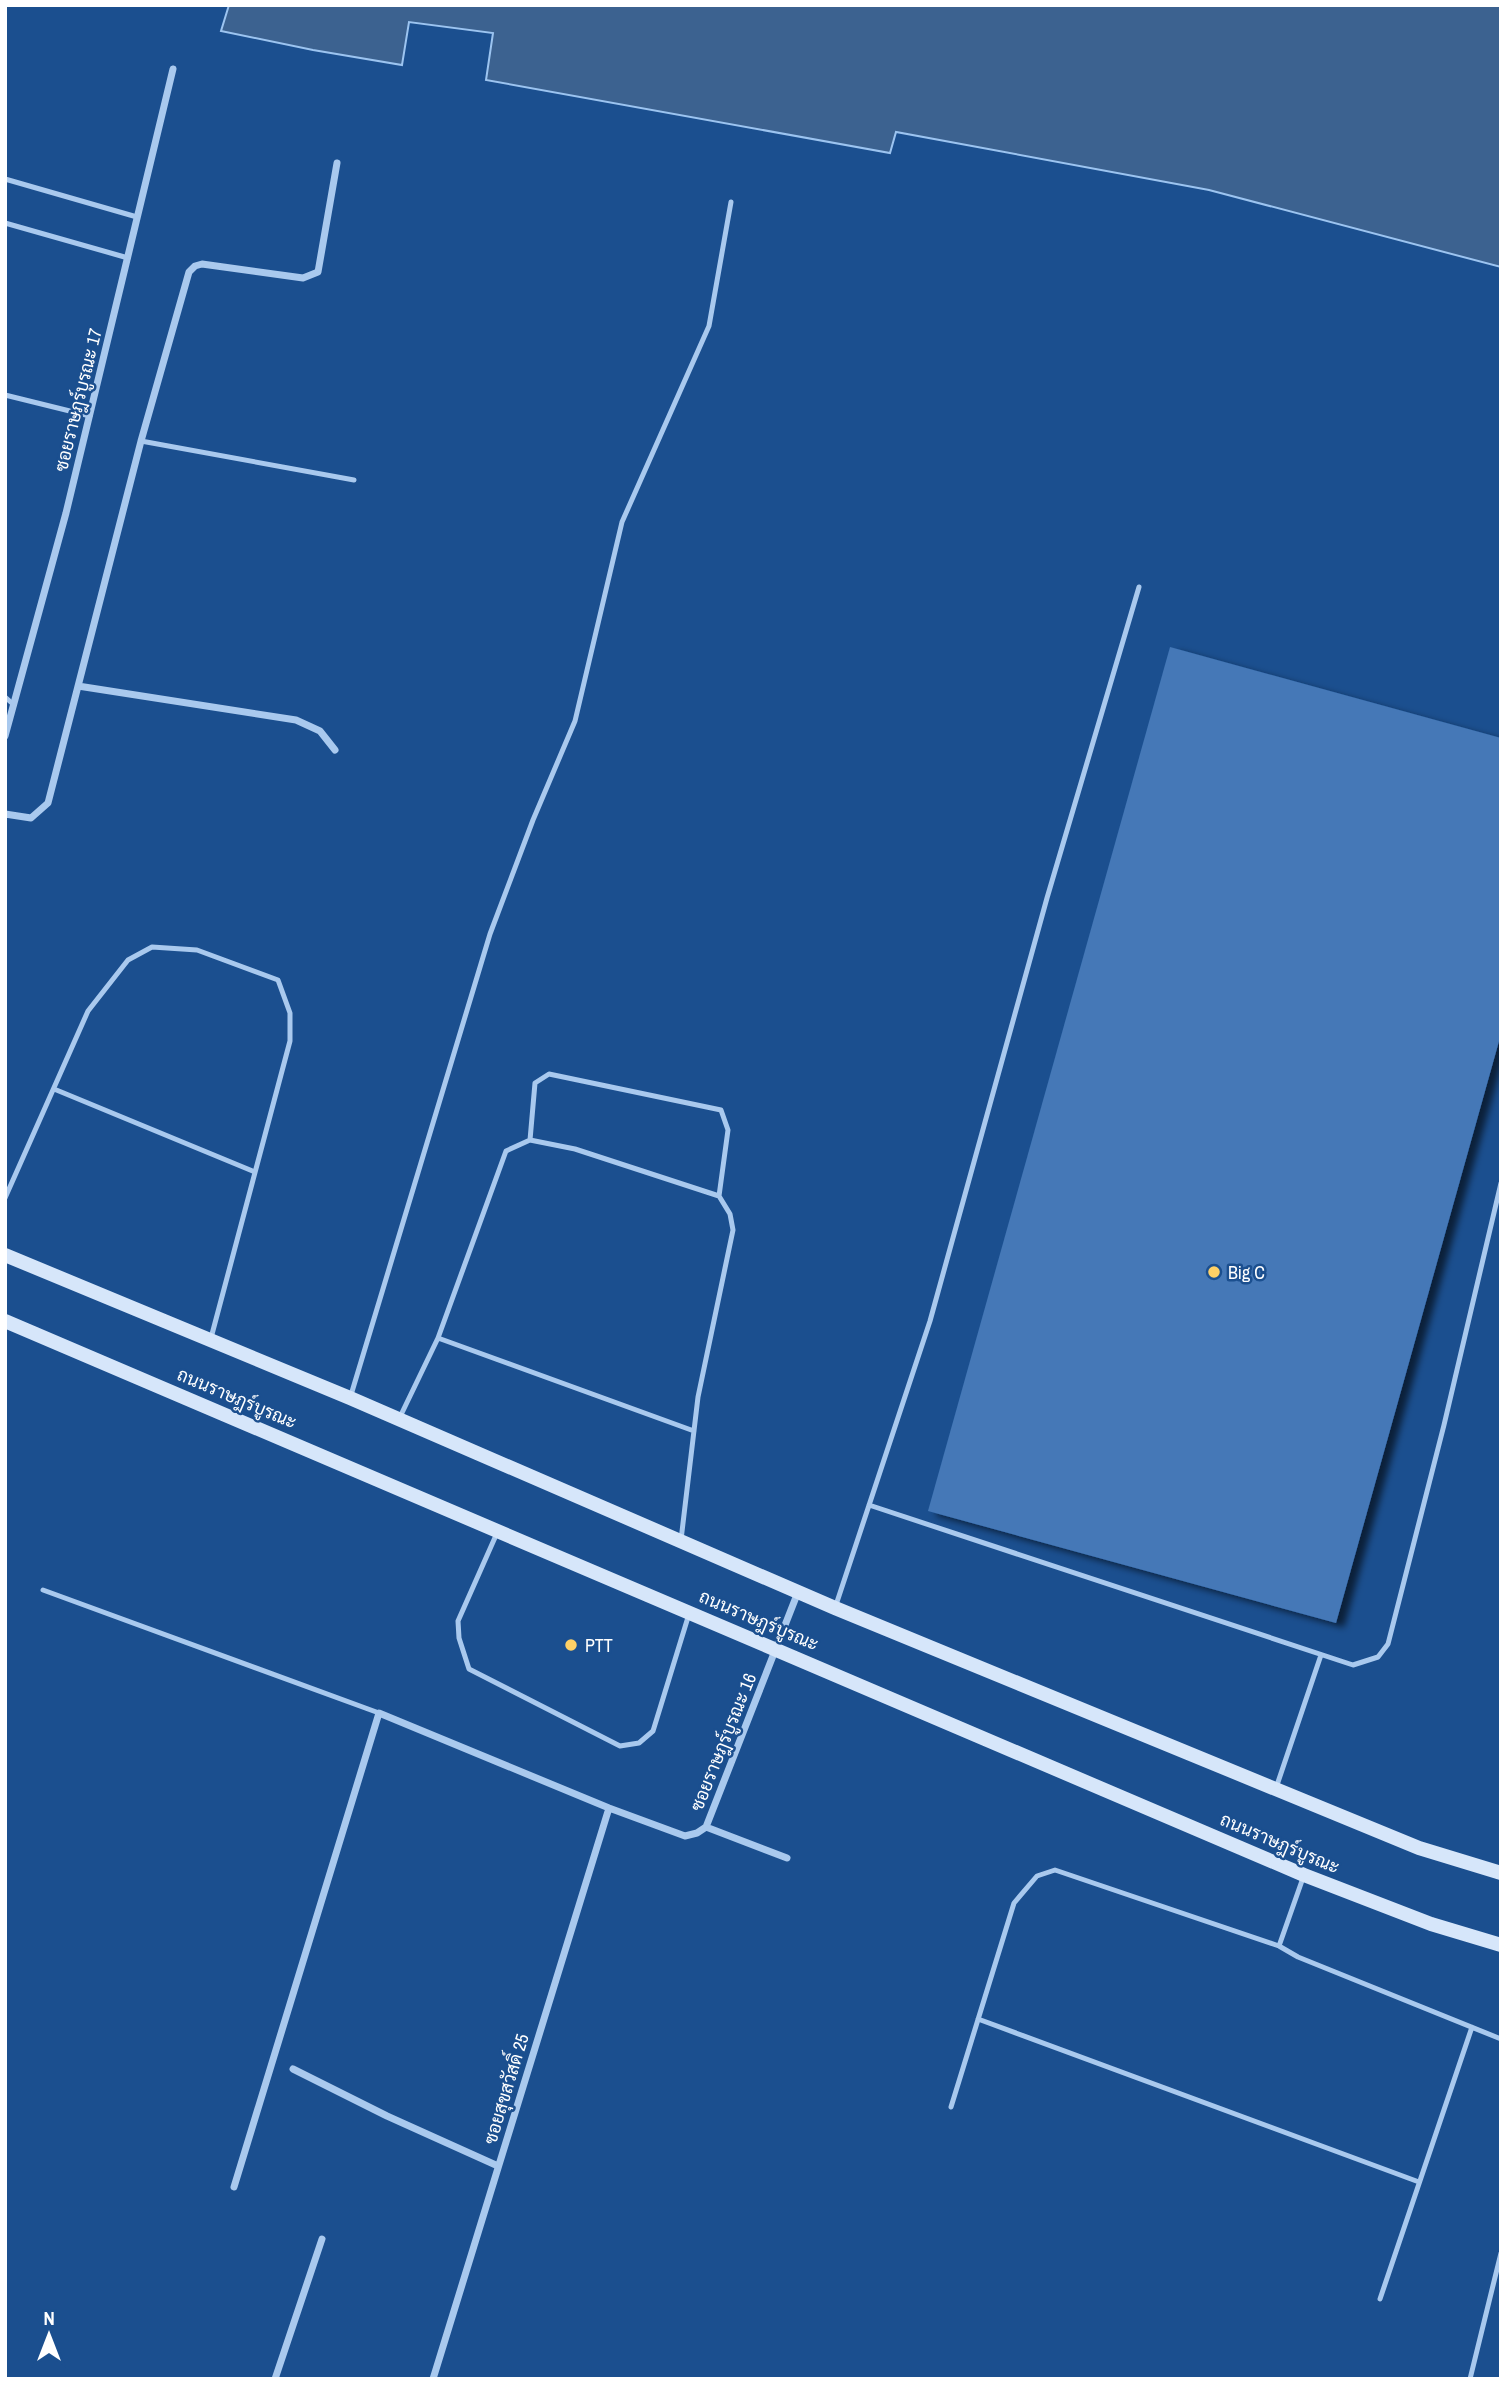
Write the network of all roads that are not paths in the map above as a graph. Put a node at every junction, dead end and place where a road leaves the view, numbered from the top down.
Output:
1 (173, 69) dead end
2 (337, 163) dead end
3 (5, 179) edge
4 (731, 202) dead end
5 (137, 217) junction
6 (5, 223) edge
7 (128, 258) junction
8 (5, 395) edge
9 (90, 416) junction
10 (141, 441) junction
11 (354, 480) dead end
12 (1139, 587) dead end
13 (78, 686) junction
14 (5, 697) edge
15 (14, 705) junction
16 (5, 736) edge
17 (335, 750) dead end
18 (5, 814) edge
19 (54, 1089) junction
20 (530, 1140) junction
21 (255, 1172) junction
22 (1501, 1183) edge
23 (719, 1196) junction
24 (5, 1198) edge
25 (5, 1255) edge
26 (5, 1321) edge
27 (5, 1332) edge
28 (438, 1338) junction
29 (210, 1340) junction
30 (70, 1348) junction
31 (351, 1398) junction
32 (400, 1419) junction
33 (694, 1431) junction
34 (869, 1505) junction
35 (499, 1530) junction
36 (681, 1543) junction
37 (43, 1590) dead end
38 (799, 1592) junction
39 (835, 1608) junction
40 (690, 1612) junction
41 (777, 1649) junction
42 (1321, 1655) junction
43 (379, 1713) junction
44 (1276, 1789) junction
45 (609, 1808) junction
46 (706, 1827) junction
47 (787, 1858) dead end
48 (1501, 1873) edge
49 (1304, 1875) junction
50 (1501, 1945) edge
51 (1279, 1946) junction
52 (978, 2019) junction
53 (1472, 2027) junction
54 (1501, 2039) edge
55 (293, 2069) dead end
56 (951, 2107) dead end
57 (498, 2166) junction
58 (1419, 2182) junction
59 (234, 2187) dead end
60 (322, 2239) dead end
61 (1501, 2253) edge
62 (1380, 2299) dead end
63 (275, 2379) edge
64 (433, 2379) edge
65 (1470, 2379) edge

1 - 5 street, ซอยราษฎร์บูรณะ 17
2 - 10 street
3 - 5 lane
4 - 31 lane
5 - 7 street, ซอยราษฎร์บูรณะ 17
6 - 7 lane
7 - 9 street, ซอยราษฎร์บูรณะ 17
8 - 9 lane
9 - 15 street, ซอยราษฎร์บูรณะ 17
10 - 11 lane
10 - 13 street
12 - 34 lane
13 - 17 street
13 - 18 street
14 - 15 lane
15 - 16 street, ซอยราษฎร์บูรณะ 17
19 - 21 lane
19 - 21 lane
19 - 24 lane
20 - 23 lane
20 - 23 lane
20 - 28 lane
21 - 29 lane
22 - 42 lane
23 - 33 lane
25 - 29 main road
26 - 30 main road, ถนนราษฎร์บูรณะ
27 - 30 main road
28 - 32 lane
28 - 33 lane
29 - 31 main road
30 - 35 main road, ถนนราษฎร์บูรณะ
31 - 32 main road
32 - 36 main road
33 - 36 lane
34 - 39 lane
34 - 42 lane
35 - 40 main road, ถนนราษฎร์บูรณะ
35 - 40 lane
36 - 38 main road
37 - 43 lane
38 - 39 main road
38 - 41 street, ซอยราษฎร์บูรณะ 16
39 - 44 main road
40 - 41 main road, ถนนราษฎร์บูรณะ
41 - 46 street, ซอยราษฎร์บูรณะ 16
41 - 49 main road, ถนนราษฎร์บูรณะ
42 - 44 lane
43 - 45 street, ซอยราษฎร์บูรณะ 16
43 - 59 street
44 - 48 main road
45 - 46 street, ซอยราษฎร์บูรณะ 16
45 - 57 street, ซอยสุขสวัสดิ์ 25
46 - 47 street
49 - 50 main road, ถนนราษฎร์บูรณะ
49 - 51 lane
51 - 52 lane
51 - 53 lane
52 - 56 lane
52 - 58 lane
53 - 54 lane
53 - 58 lane
55 - 57 street
57 - 64 street, ซอยสุขสวัสดิ์ 25
58 - 62 lane
60 - 63 street
61 - 65 lane

